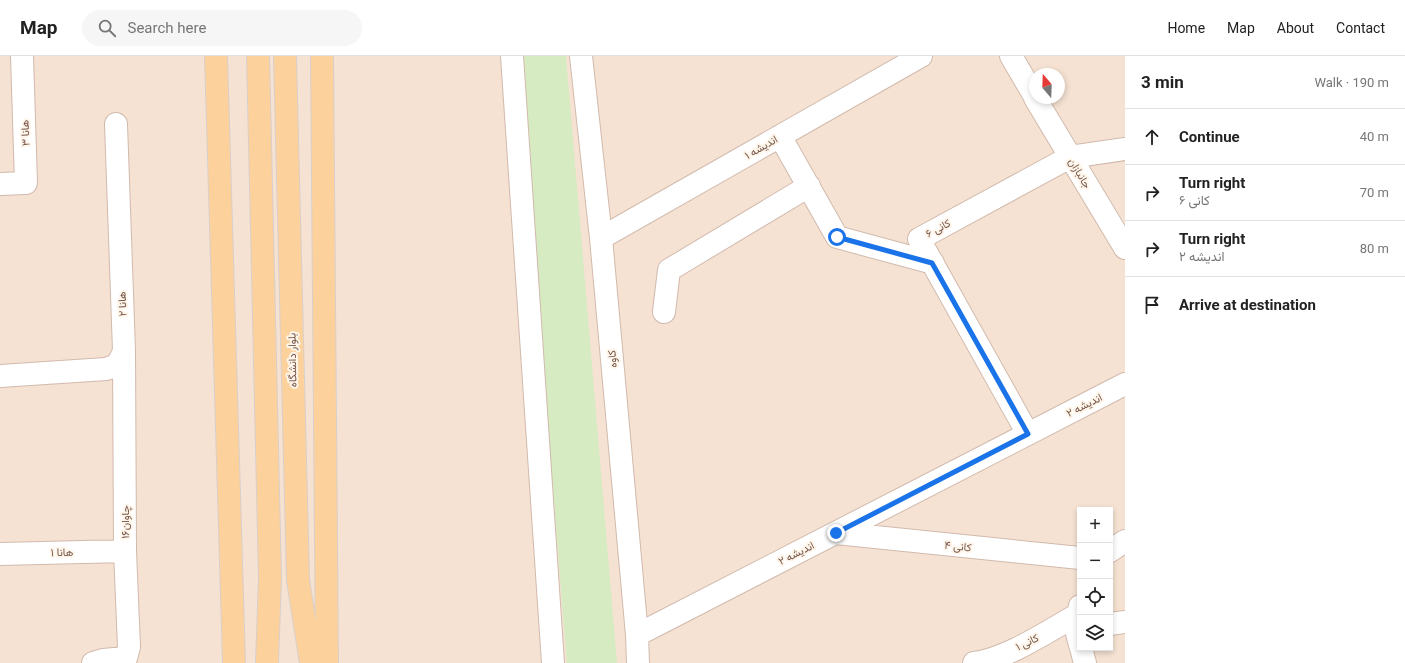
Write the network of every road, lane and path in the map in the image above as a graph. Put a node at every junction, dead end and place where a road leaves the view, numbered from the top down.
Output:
1 (22, 56) edge
2 (216, 56) edge
3 (258, 56) edge
4 (285, 56) edge
5 (322, 56) edge
6 (512, 56) edge
7 (581, 56) edge
8 (921, 56) edge
9 (1011, 56) edge
10 (1029, 88) edge
11 (1038, 104) edge
12 (116, 124) dead end
13 (780, 136) junction
14 (1125, 149) edge
15 (1070, 158) junction
16 (0, 184) edge
17 (809, 186) junction
18 (601, 238) junction
19 (1125, 248) edge
20 (932, 263) junction
21 (664, 312) dead end
22 (124, 351) junction
23 (0, 376) edge
24 (1125, 384) edge
25 (1028, 434) junction
26 (836, 533) junction
27 (1125, 541) edge
28 (1113, 549) edge
29 (125, 551) junction
30 (0, 554) edge
31 (1077, 558) edge
32 (270, 578) junction
33 (298, 580) junction
34 (1125, 622) edge
35 (1113, 624) edge
36 (1077, 628) edge
37 (637, 635) junction
38 (1083, 651) edge
39 (93, 663) edge
40 (234, 663) edge
41 (267, 663) edge
42 (311, 663) edge
43 (327, 663) edge
44 (553, 663) edge
45 (638, 663) edge
46 (974, 663) edge
47 (1085, 663) edge

1 - 16 street, هانا ۳
2 - 40 main road
3 - 32 main road
4 - 33 main road, بلوار دانشگاه
5 - 43 main road
6 - 44 street
7 - 18 street, کاوه
8 - 13 street, اندیشه ۱
9 - 10 street, جانبازان
11 - 15 street, جانبازان
12 - 22 street, هانا ۲
13 - 17 street
13 - 18 street, اندیشه ۱
14 - 15 street
15 - 19 street, جانبازان
15 - 20 street, کانی ۶
17 - 20 street
17 - 21 street
18 - 37 street, کاوه
20 - 25 street, کانی ۶
22 - 23 street
22 - 29 street, چاوان۱۶
24 - 25 street, اندیشه ۲
25 - 26 street, اندیشه ۲
26 - 31 street, کانی ۴
26 - 37 street, اندیشه ۲
27 - 28 street
29 - 30 street, هانا ۱
29 - 39 street, چاوان۱۶
32 - 33 main road
32 - 41 main road
33 - 42 main road, بلوار دانشگاه
34 - 35 street
36 - 46 street, کانی ۱
37 - 45 street, کاوه
38 - 47 street

